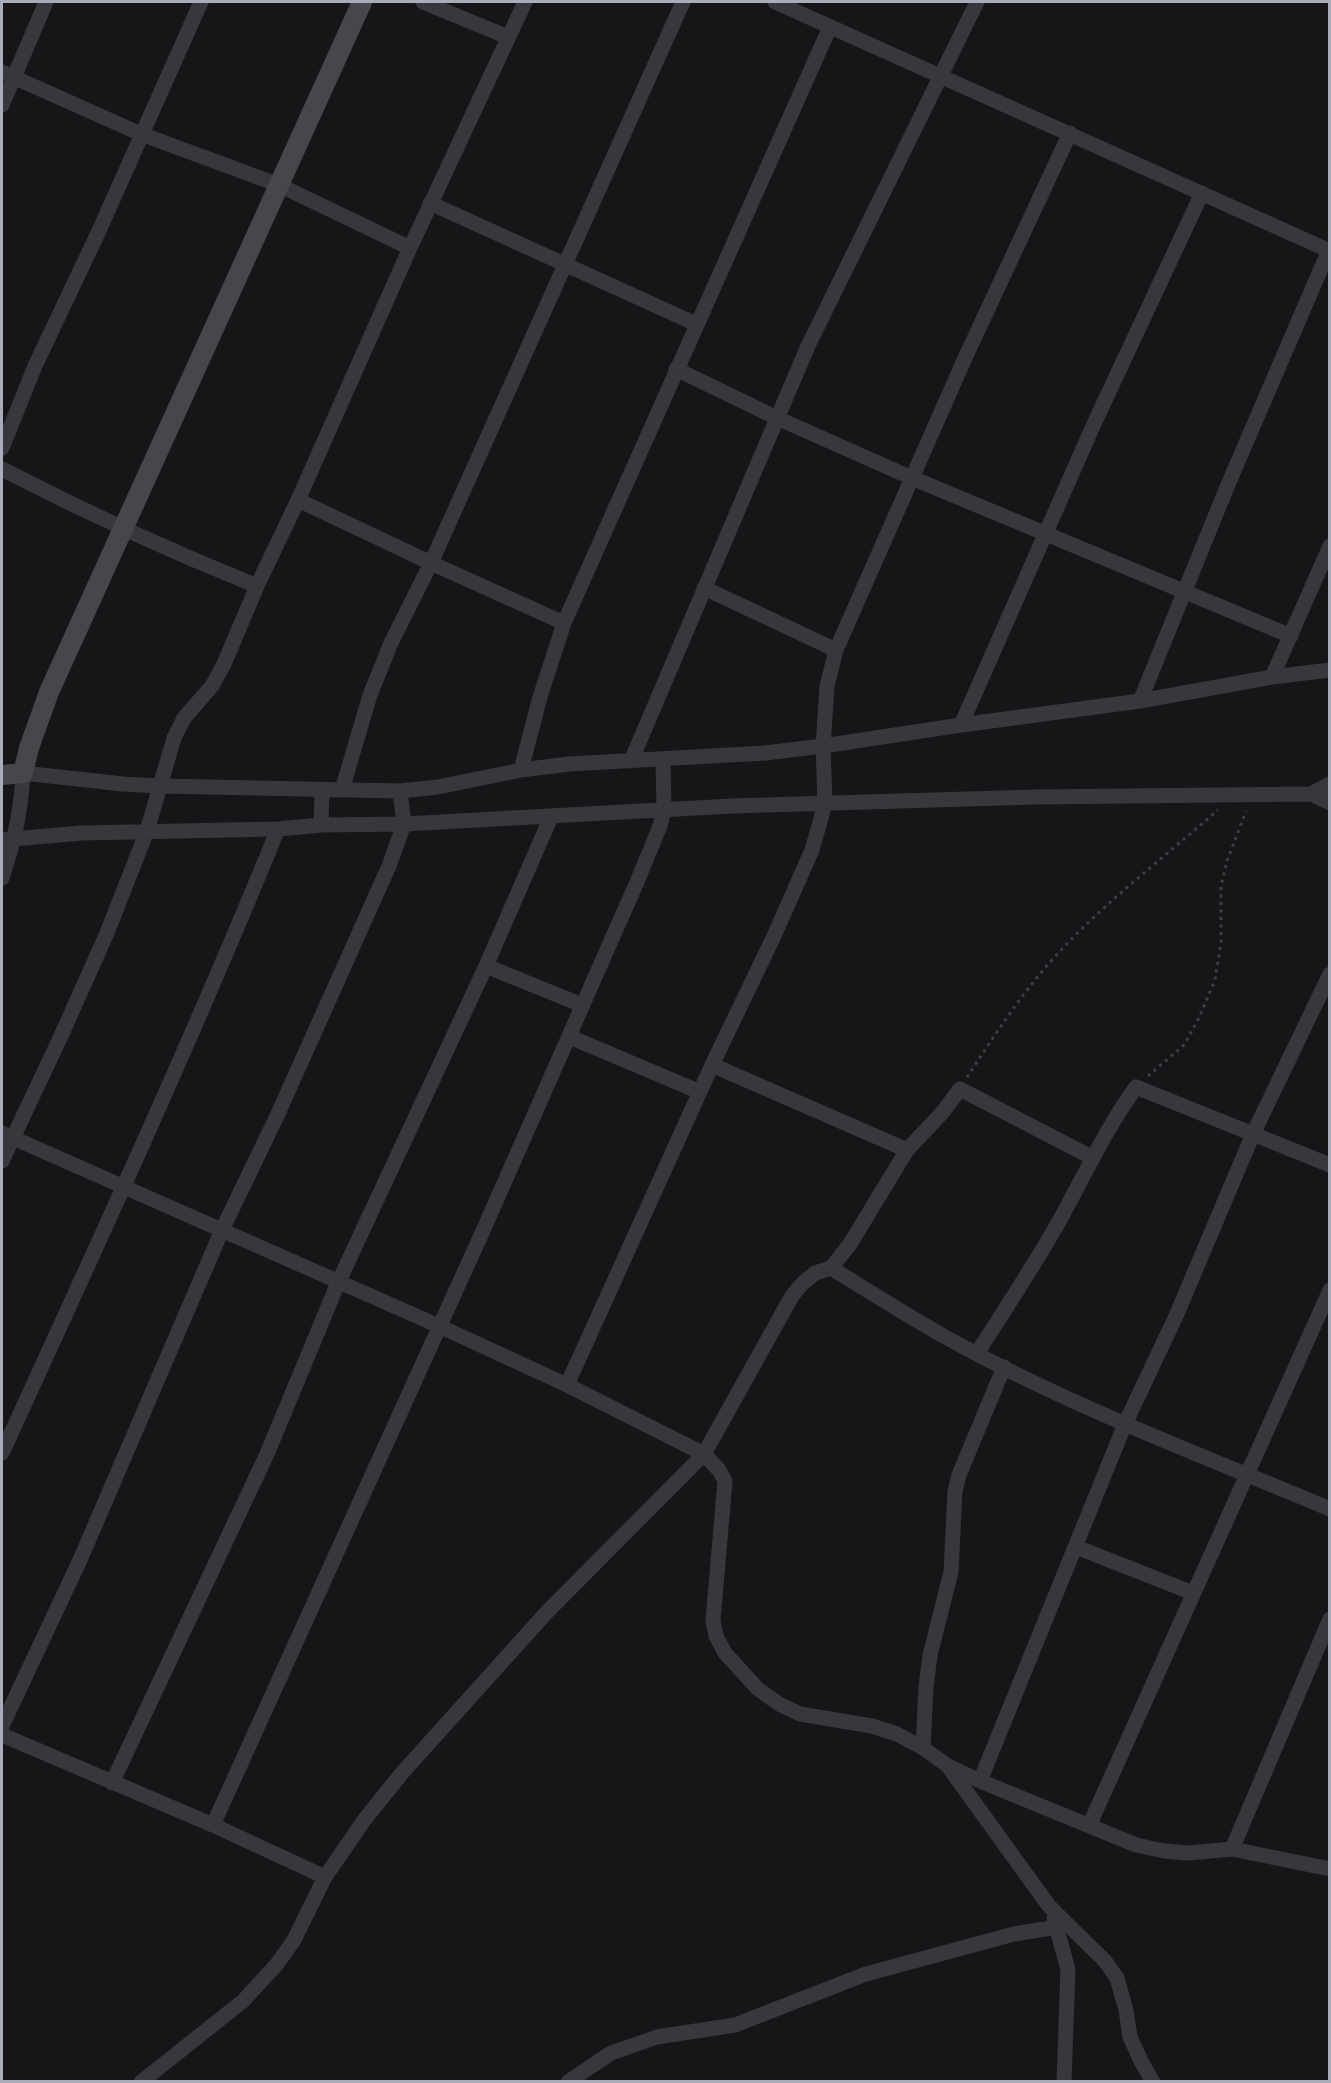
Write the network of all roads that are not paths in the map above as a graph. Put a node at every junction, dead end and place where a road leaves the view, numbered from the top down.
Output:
1 (46, 2) edge
2 (201, 2) edge
3 (362, 2) edge
4 (423, 2) edge
5 (525, 2) edge
6 (682, 2) edge
7 (774, 2) edge
8 (977, 2) edge
9 (830, 27) junction
10 (508, 36) junction
11 (8, 75) edge
12 (941, 76) junction
13 (2, 105) edge
14 (1070, 133) junction
15 (141, 134) junction
16 (279, 185) junction
17 (1202, 193) junction
18 (430, 203) junction
19 (410, 248) junction
20 (1329, 250) edge
21 (564, 264) junction
22 (696, 324) junction
23 (676, 369) junction
24 (777, 418) junction
25 (2, 448) edge
26 (2, 469) edge
27 (912, 478) junction
28 (298, 500) junction
29 (123, 529) junction
30 (1046, 533) junction
31 (1329, 546) edge
32 (431, 563) junction
33 (257, 586) junction
34 (704, 588) junction
35 (1184, 591) junction
36 (564, 623) junction
37 (1291, 636) junction
38 (836, 650) junction
39 (1329, 670) edge
40 (1272, 677) junction
41 (1140, 701) junction
42 (961, 724) junction
43 (823, 746) junction
44 (663, 759) junction
45 (631, 760) junction
46 (521, 770) junction
47 (24, 773) junction
48 (2, 775) edge
49 (1329, 784) edge
50 (160, 786) junction
51 (322, 790) junction
52 (342, 790) junction
53 (400, 791) junction
54 (1311, 794) junction
55 (1329, 803) edge
56 (825, 804) junction
57 (664, 810) junction
58 (551, 817) junction
59 (404, 824) junction
60 (321, 825) junction
61 (278, 829) junction
62 (147, 831) junction
63 (8, 839) edge
64 (2, 878) edge
65 (486, 966) junction
66 (1329, 974) edge
67 (582, 1005) junction
68 (570, 1037) junction
69 (712, 1065) junction
70 (700, 1092) junction
71 (1253, 1134) junction
72 (7, 1135) edge
73 (907, 1150) junction
74 (1093, 1158) junction
75 (2, 1161) edge
76 (1329, 1166) edge
77 (122, 1186) junction
78 (222, 1230) junction
79 (831, 1268) junction
80 (338, 1283) junction
81 (1329, 1290) edge
82 (439, 1326) junction
83 (977, 1353) junction
84 (1004, 1366) junction
85 (567, 1385) junction
86 (1125, 1424) junction
87 (2, 1453) edge
88 (704, 1454) junction
89 (1247, 1475) junction
90 (1329, 1509) edge
91 (1076, 1547) junction
92 (1194, 1593) junction
93 (1329, 1619) edge
94 (2, 1726) edge
95 (2, 1735) edge
96 (923, 1748) junction
97 (948, 1766) junction
98 (980, 1781) junction
99 (112, 1783) junction
100 (213, 1825) junction
101 (1089, 1826) junction
102 (1232, 1849) junction
103 (1329, 1869) edge
104 (325, 1877) junction
105 (1049, 1906) junction
106 (1058, 1927) junction
107 (141, 2082) edge
108 (568, 2082) edge
109 (1064, 2082) edge
110 (1153, 2082) edge

1 - 11 street
2 - 15 street
3 - 16 street
4 - 10 street
5 - 10 street
6 - 21 street
7 - 9 street
8 - 12 street
9 - 12 street
9 - 22 street
10 - 18 street
11 - 13 street
11 - 15 street
12 - 14 street
12 - 24 street
14 - 17 street
14 - 27 street
15 - 16 street
15 - 25 street
16 - 19 street
16 - 29 street
17 - 20 street
17 - 30 street
18 - 19 street
18 - 21 street
19 - 28 street
20 - 35 street
21 - 22 street
21 - 32 street
22 - 23 street
23 - 24 street
23 - 36 street
24 - 27 street
24 - 34 street
26 - 29 street
27 - 30 street
27 - 38 street
28 - 32 street
28 - 33 street
29 - 33 street
29 - 47 street
30 - 35 street
30 - 42 street
31 - 37 street
32 - 36 street
32 - 52 street
33 - 50 street
34 - 38 street
34 - 45 street
35 - 37 street
35 - 41 street
36 - 46 street
37 - 40 street
38 - 43 street
39 - 40 street
40 - 41 street
41 - 42 street
42 - 43 street
43 - 44 street
43 - 56 street
44 - 45 street
44 - 57 street
45 - 46 street
46 - 53 street
47 - 48 street
47 - 50 street
47 - 63 street
49 - 54 street
50 - 51 street
50 - 62 street
51 - 52 street
51 - 60 street
52 - 53 street
53 - 59 street
54 - 55 street
54 - 56 street
56 - 57 street
56 - 69 street
57 - 58 street
57 - 67 street
58 - 59 street
58 - 65 street
59 - 60 street
59 - 78 street
60 - 61 street
61 - 62 street
61 - 77 street
62 - 63 street
62 - 72 street
63 - 64 street
65 - 67 street
65 - 80 street
66 - 71 street
67 - 68 street
68 - 70 street
68 - 82 street
69 - 70 street
69 - 73 street
70 - 85 street
71 - 74 street
71 - 76 street
71 - 86 street
72 - 75 street
72 - 77 street
73 - 74 street
73 - 79 street
74 - 83 street
77 - 78 street
77 - 87 street
78 - 80 street
78 - 94 street
79 - 83 street
79 - 88 street
80 - 82 street
80 - 99 street
81 - 89 street
82 - 85 street
82 - 100 street
83 - 84 street
84 - 86 street
84 - 96 street
85 - 88 street
86 - 89 street
86 - 91 street
88 - 96 street
88 - 104 street
89 - 90 street
89 - 92 street
91 - 92 street
91 - 98 street
92 - 101 street
93 - 102 street
95 - 99 street
96 - 97 street
97 - 98 street
97 - 105 street
98 - 101 street
99 - 100 street
100 - 104 street
101 - 102 street
102 - 103 street
104 - 107 street
105 - 106 street
105 - 110 street
106 - 108 street
106 - 109 street

